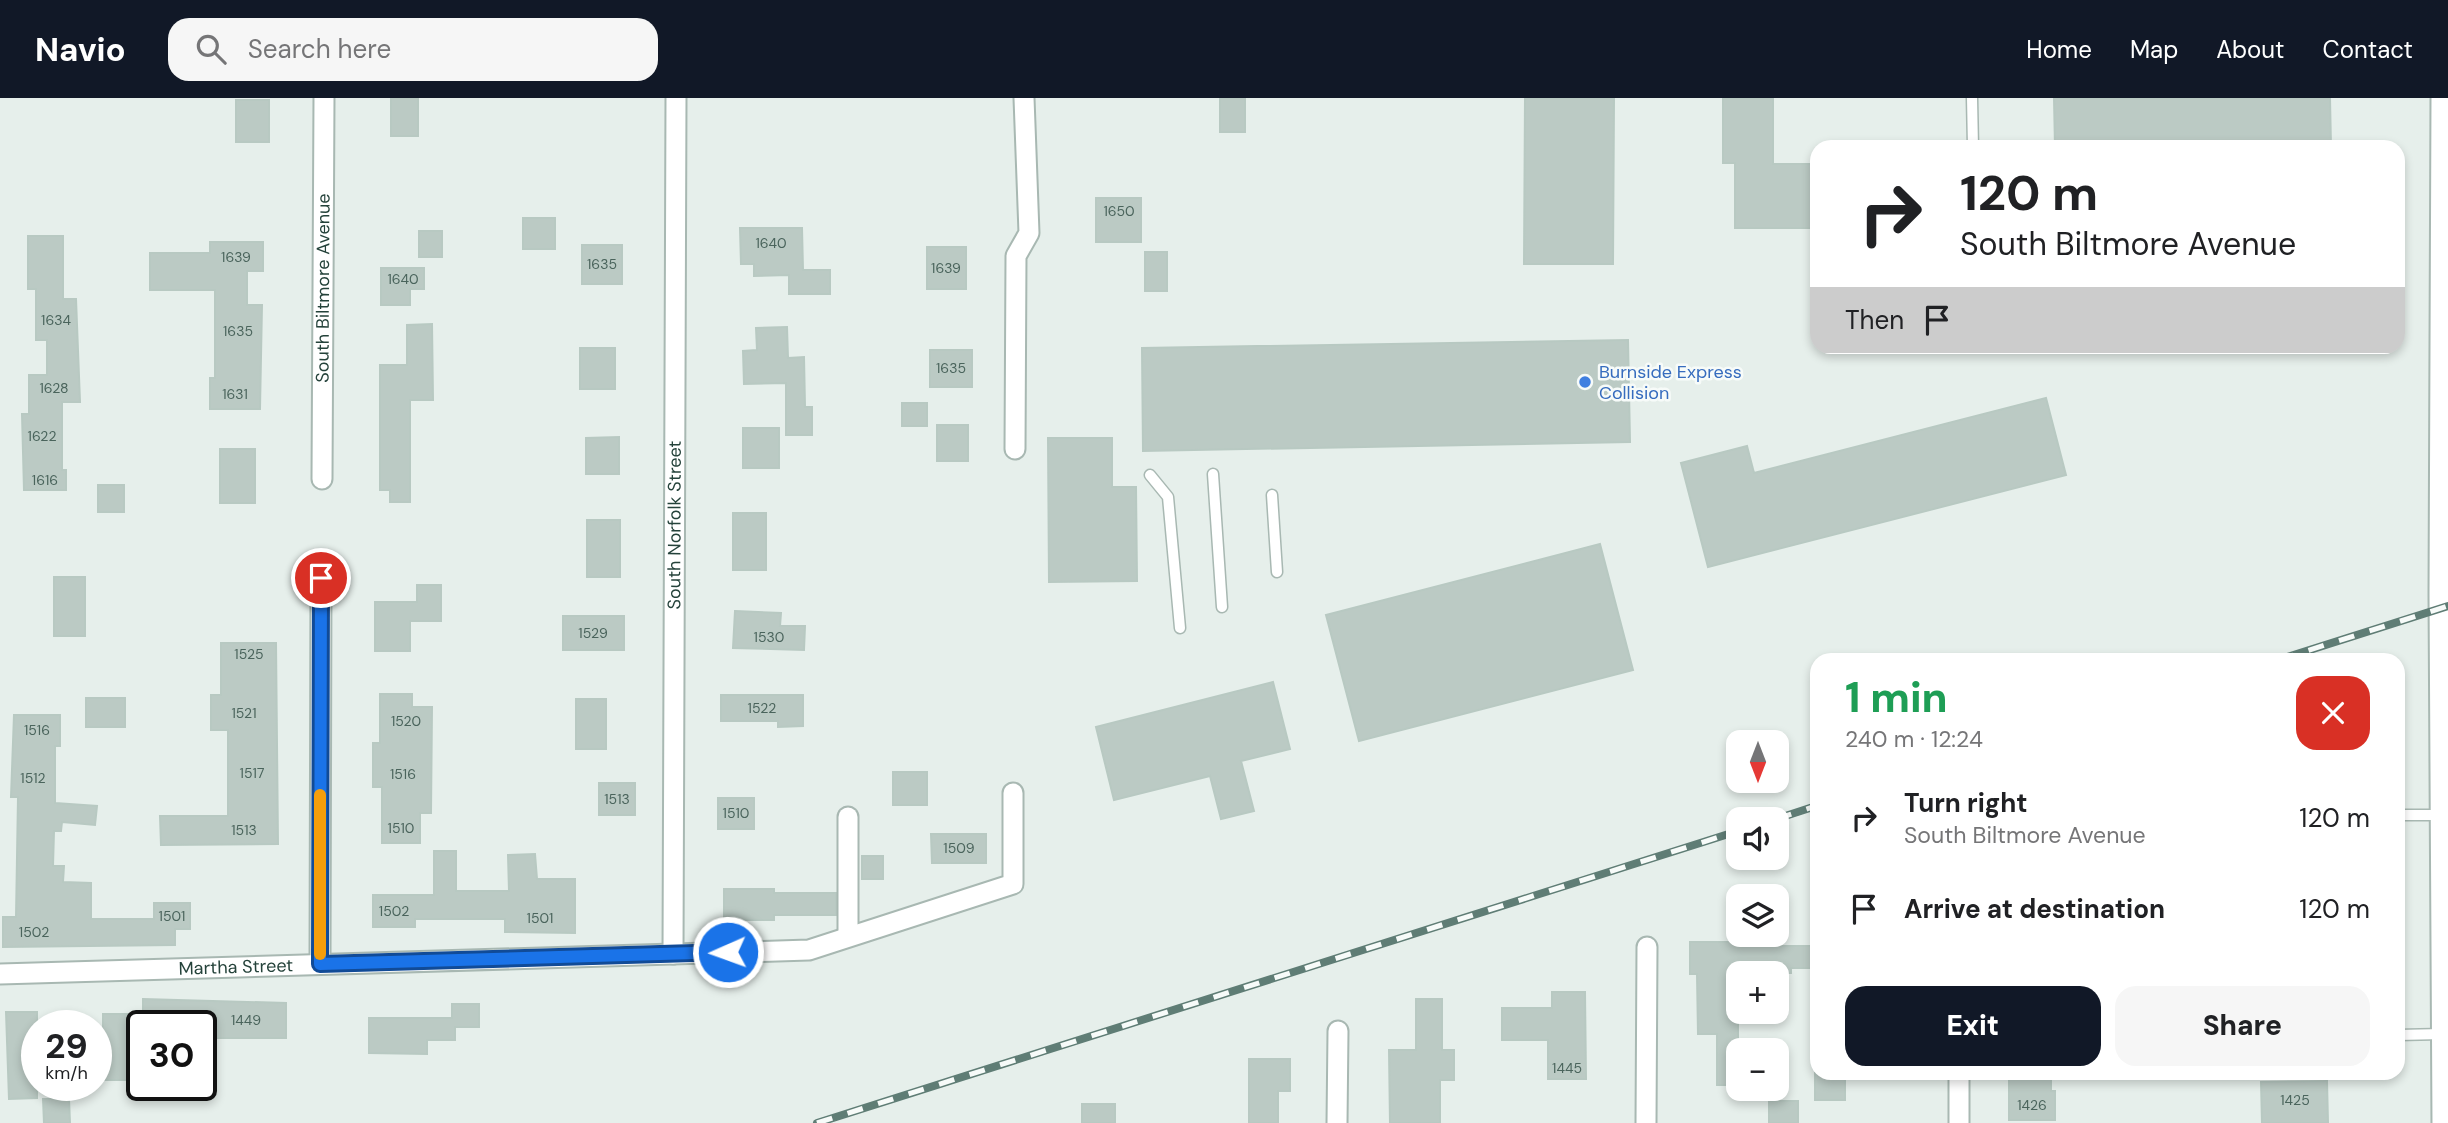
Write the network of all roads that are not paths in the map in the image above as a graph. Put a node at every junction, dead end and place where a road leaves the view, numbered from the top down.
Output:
1 (324, 98) edge
2 (676, 98) edge
3 (1024, 98) edge
4 (1972, 98) edge
5 (2441, 98) edge
6 (1973, 140) edge
7 (1015, 449) dead end
8 (1213, 474) dead end
9 (1150, 475) dead end
10 (322, 479) dead end
11 (1272, 495) dead end
12 (1277, 572) dead end
13 (321, 578) dead end
14 (1222, 607) dead end
15 (1180, 628) dead end
16 (1013, 793) dead end
17 (2405, 815) edge
18 (2445, 815) edge
19 (848, 817) dead end
20 (848, 936) junction
21 (1647, 947) dead end
22 (673, 954) junction
23 (320, 964) junction
24 (0, 974) edge
25 (1338, 1031) dead end
26 (2442, 1034) junction
27 (2405, 1035) edge
28 (1959, 1080) edge
29 (1337, 1123) edge
30 (1646, 1123) edge
31 (1959, 1123) edge
32 (2442, 1123) edge

1 - 10 street, South Biltmore Avenue
2 - 22 street, South Norfolk Street
3 - 7 street
4 - 6 lane
5 - 18 street
8 - 14 lane
9 - 15 lane
11 - 12 lane
13 - 23 street
16 - 20 street, Martha Street
17 - 18 lane
18 - 26 street
19 - 20 street
20 - 22 street, Martha Street
21 - 30 street
22 - 23 street, Martha Street
23 - 24 street, Martha Street
25 - 29 street
26 - 27 lane
26 - 32 street
28 - 31 street

